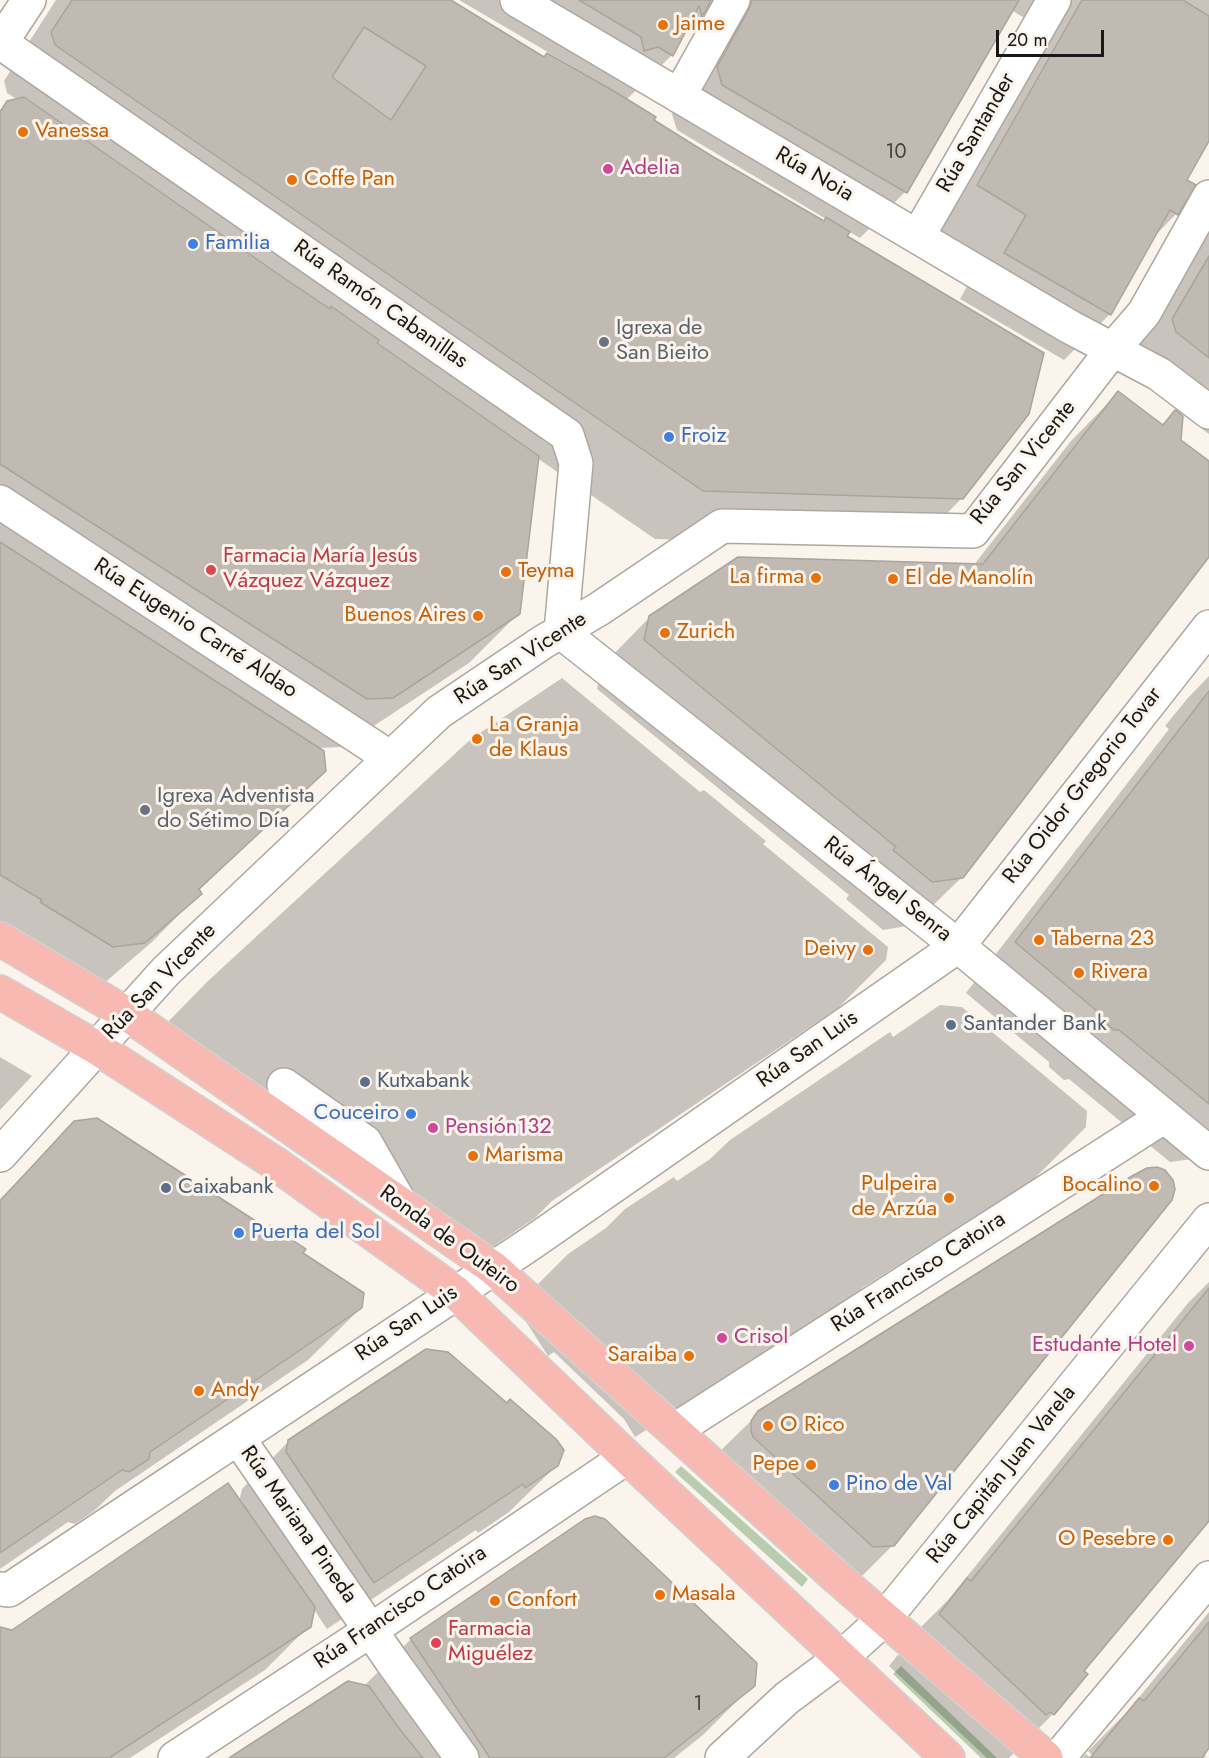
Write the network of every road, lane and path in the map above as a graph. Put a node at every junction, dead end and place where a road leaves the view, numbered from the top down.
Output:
1 (29, 0) edge
2 (517, 0) edge
3 (733, 0) edge
4 (1054, 0) edge
5 (0, 43) edge
6 (679, 96) junction
7 (1209, 197) edge
8 (918, 236) junction
9 (1113, 349) junction
10 (1209, 412) edge
11 (0, 502) edge
12 (1209, 627) edge
13 (561, 632) junction
14 (389, 757) junction
15 (0, 939) edge
16 (958, 946) junction
17 (0, 992) edge
18 (127, 1014) junction
19 (97, 1048) junction
20 (284, 1085) dead end
21 (1163, 1117) junction
22 (1209, 1153) edge
23 (0, 1155) edge
24 (400, 1203) junction
25 (1209, 1220) edge
26 (493, 1268) junction
27 (455, 1292) junction
28 (675, 1430) junction
29 (238, 1438) junction
30 (627, 1456) junction
31 (1209, 1578) edge
32 (0, 1589) edge
33 (885, 1618) junction
34 (371, 1629) junction
35 (841, 1658) junction
36 (175, 1758) edge
37 (462, 1758) edge
38 (722, 1758) edge
39 (948, 1758) edge
40 (1046, 1758) edge
41 (1058, 1758) edge

1 - 5 street
2 - 6 street, Rúa Noia
3 - 6 street
4 - 8 street, Rúa Santander
5 - 13 street, Rúa Ramón Cabanillas
6 - 8 street, Rúa Noia
7 - 9 street
8 - 9 street, Rúa Noia
9 - 10 street, Rúa Noia
9 - 13 street, Rúa San Vicente
11 - 14 street, Rúa Eugenio Carré Aldao
12 - 16 street, Rúa Oidor Gregorio Tovar
13 - 14 street, Rúa San Vicente
13 - 16 street, Rúa Ángel Senra
14 - 18 street, Rúa San Vicente
15 - 18 main road, Ronda de Outeiro
16 - 21 street, Rúa Ángel Senra
16 - 26 street, Rúa San Luis
17 - 19 main road, Ronda de Outeiro
18 - 19 street, Rúa San Vicente
18 - 24 main road, Ronda de Outeiro
19 - 23 street, Rúa San Vicente
19 - 27 main road, Ronda de Outeiro
20 - 24 street
21 - 22 street, Rúa Ángel Senra
21 - 28 street, Rúa Francisco Catoira
24 - 26 main road, Ronda de Outeiro
25 - 33 street, Rúa Capitán Juan Varela
26 - 27 street, Rúa San Luis
26 - 28 main road, Ronda de Outeiro
27 - 29 street, Rúa San Luis
27 - 30 main road, Ronda de Outeiro
28 - 33 main road, Ronda de Outeiro
29 - 32 street, Rúa San Luis
29 - 34 street, Rúa Mariana Pineda
30 - 34 street, Rúa Francisco Catoira
30 - 35 main road, Ronda de Outeiro
31 - 41 street
33 - 35 street
33 - 40 main road, Ronda de Outeiro
34 - 36 street, Rúa Francisco Catoira
34 - 37 street, Rúa Mariana Pineda
35 - 38 street
35 - 39 main road, Ronda de Outeiro

